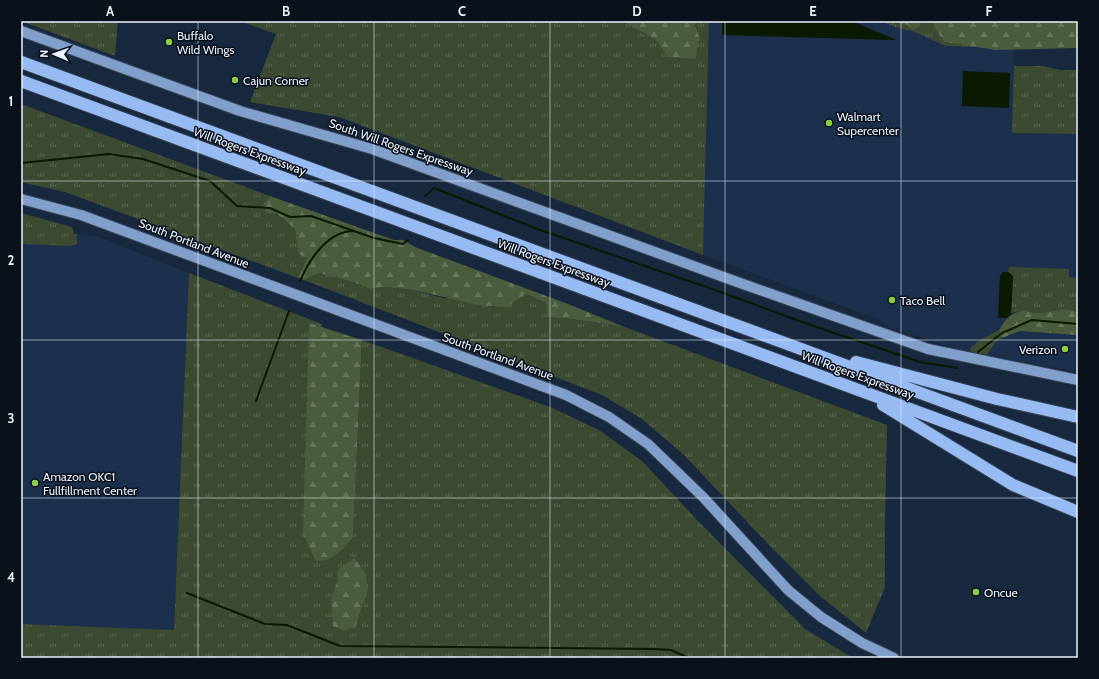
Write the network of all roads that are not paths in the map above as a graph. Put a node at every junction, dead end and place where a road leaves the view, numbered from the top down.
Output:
1 (21, 30) edge
2 (21, 62) edge
3 (21, 81) edge
4 (21, 199) edge
5 (798, 348) junction
6 (1078, 380) edge
7 (854, 389) junction
8 (1078, 417) edge
9 (1077, 451) edge
10 (1077, 471) edge
11 (1078, 512) edge
12 (894, 658) edge

1 - 6 main road, South Will Rogers Expressway
2 - 5 highway, Will Rogers Expressway
3 - 7 highway, Will Rogers Expressway
4 - 12 main road, South Portland Avenue
5 - 8 highway
5 - 9 highway, Will Rogers Expressway
7 - 10 highway, Will Rogers Expressway
7 - 11 highway

